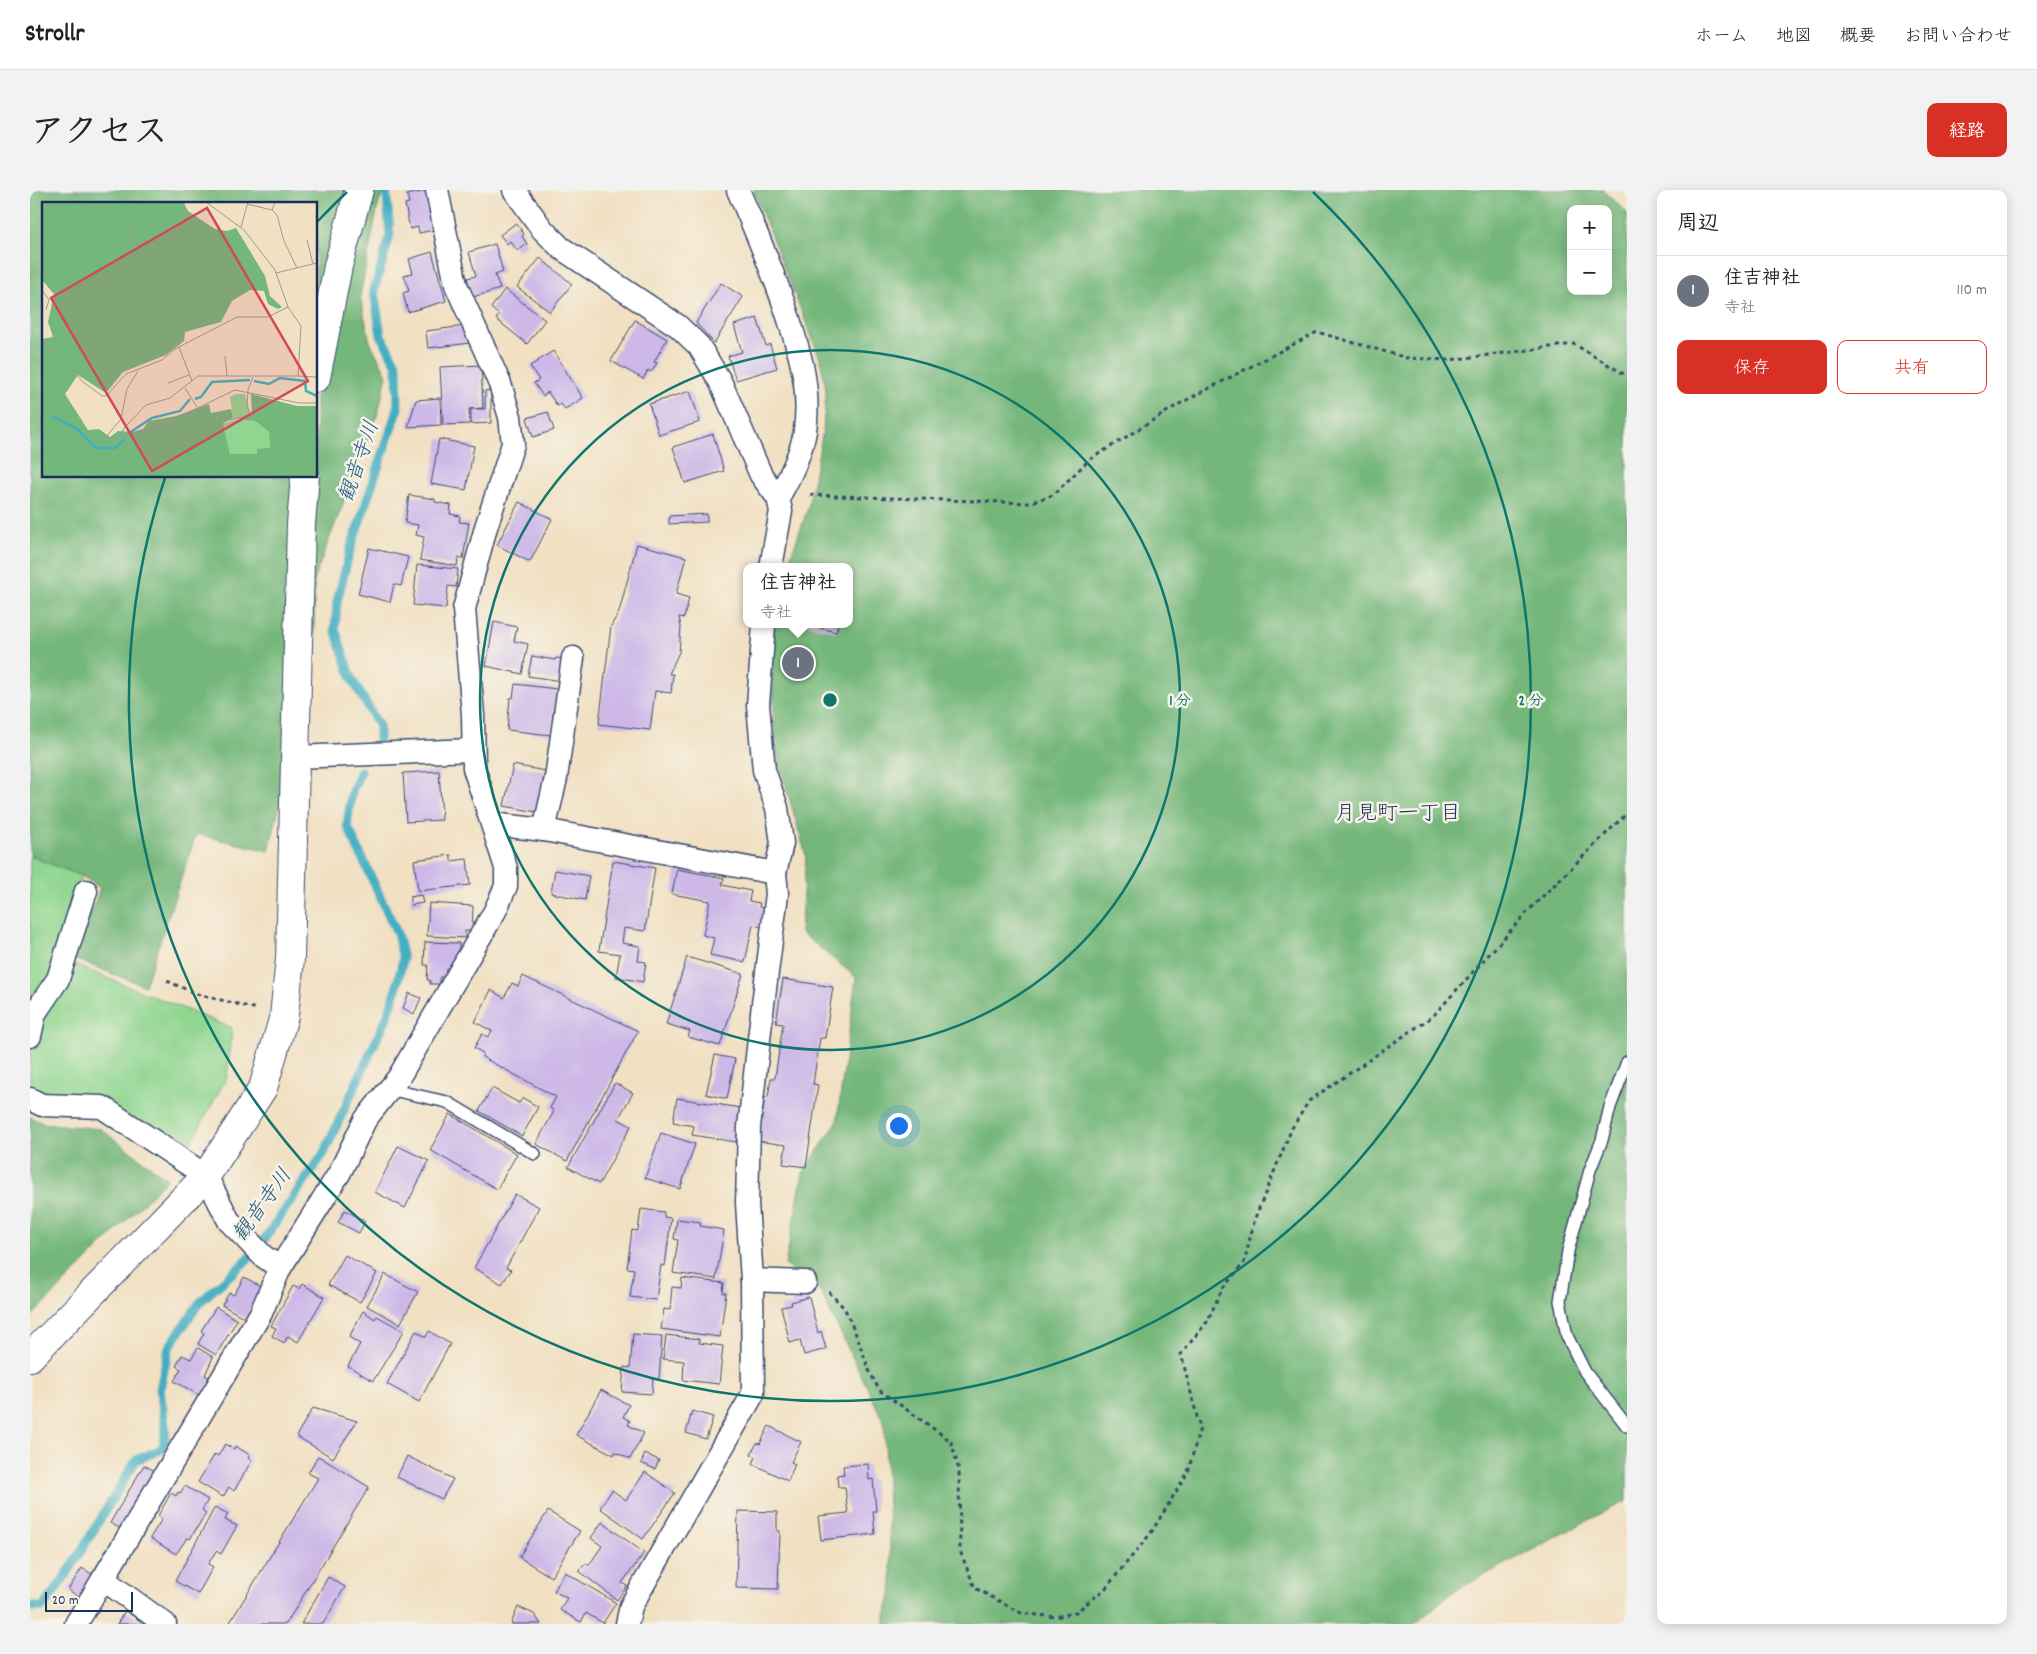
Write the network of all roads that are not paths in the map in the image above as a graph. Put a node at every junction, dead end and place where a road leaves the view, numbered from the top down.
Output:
1 (359, 190) edge
2 (437, 190) edge
3 (496, 190) edge
4 (738, 190) edge
5 (519, 198) edge
6 (318, 368) edge
7 (305, 478) edge
8 (782, 492) junction
9 (772, 563) edge
10 (764, 628) edge
11 (573, 658) dead end
12 (472, 750) junction
13 (296, 756) junction
14 (493, 824) junction
15 (544, 830) junction
16 (775, 873) junction
17 (86, 891) dead end
18 (30, 1036) edge
19 (1627, 1062) edge
20 (388, 1089) junction
21 (30, 1099) edge
22 (534, 1154) dead end
23 (206, 1176) junction
24 (265, 1256) junction
25 (752, 1280) junction
26 (805, 1282) road end
27 (30, 1357) edge
28 (1627, 1426) edge
29 (103, 1580) junction
30 (76, 1624) edge
31 (165, 1624) edge
32 (627, 1624) edge

1 - 6 street
2 - 12 street
3 - 5 street
4 - 8 street
5 - 8 street
7 - 13 street
8 - 9 street
10 - 16 street
11 - 15 street
12 - 13 street
12 - 14 street
13 - 23 street
14 - 15 street
14 - 20 street
15 - 16 street
16 - 25 street
17 - 18 street
19 - 28 lane
20 - 22 lane
20 - 24 street
21 - 23 street
23 - 24 street
23 - 27 street
24 - 29 street
25 - 26 street
25 - 32 street
29 - 30 street
29 - 31 street

